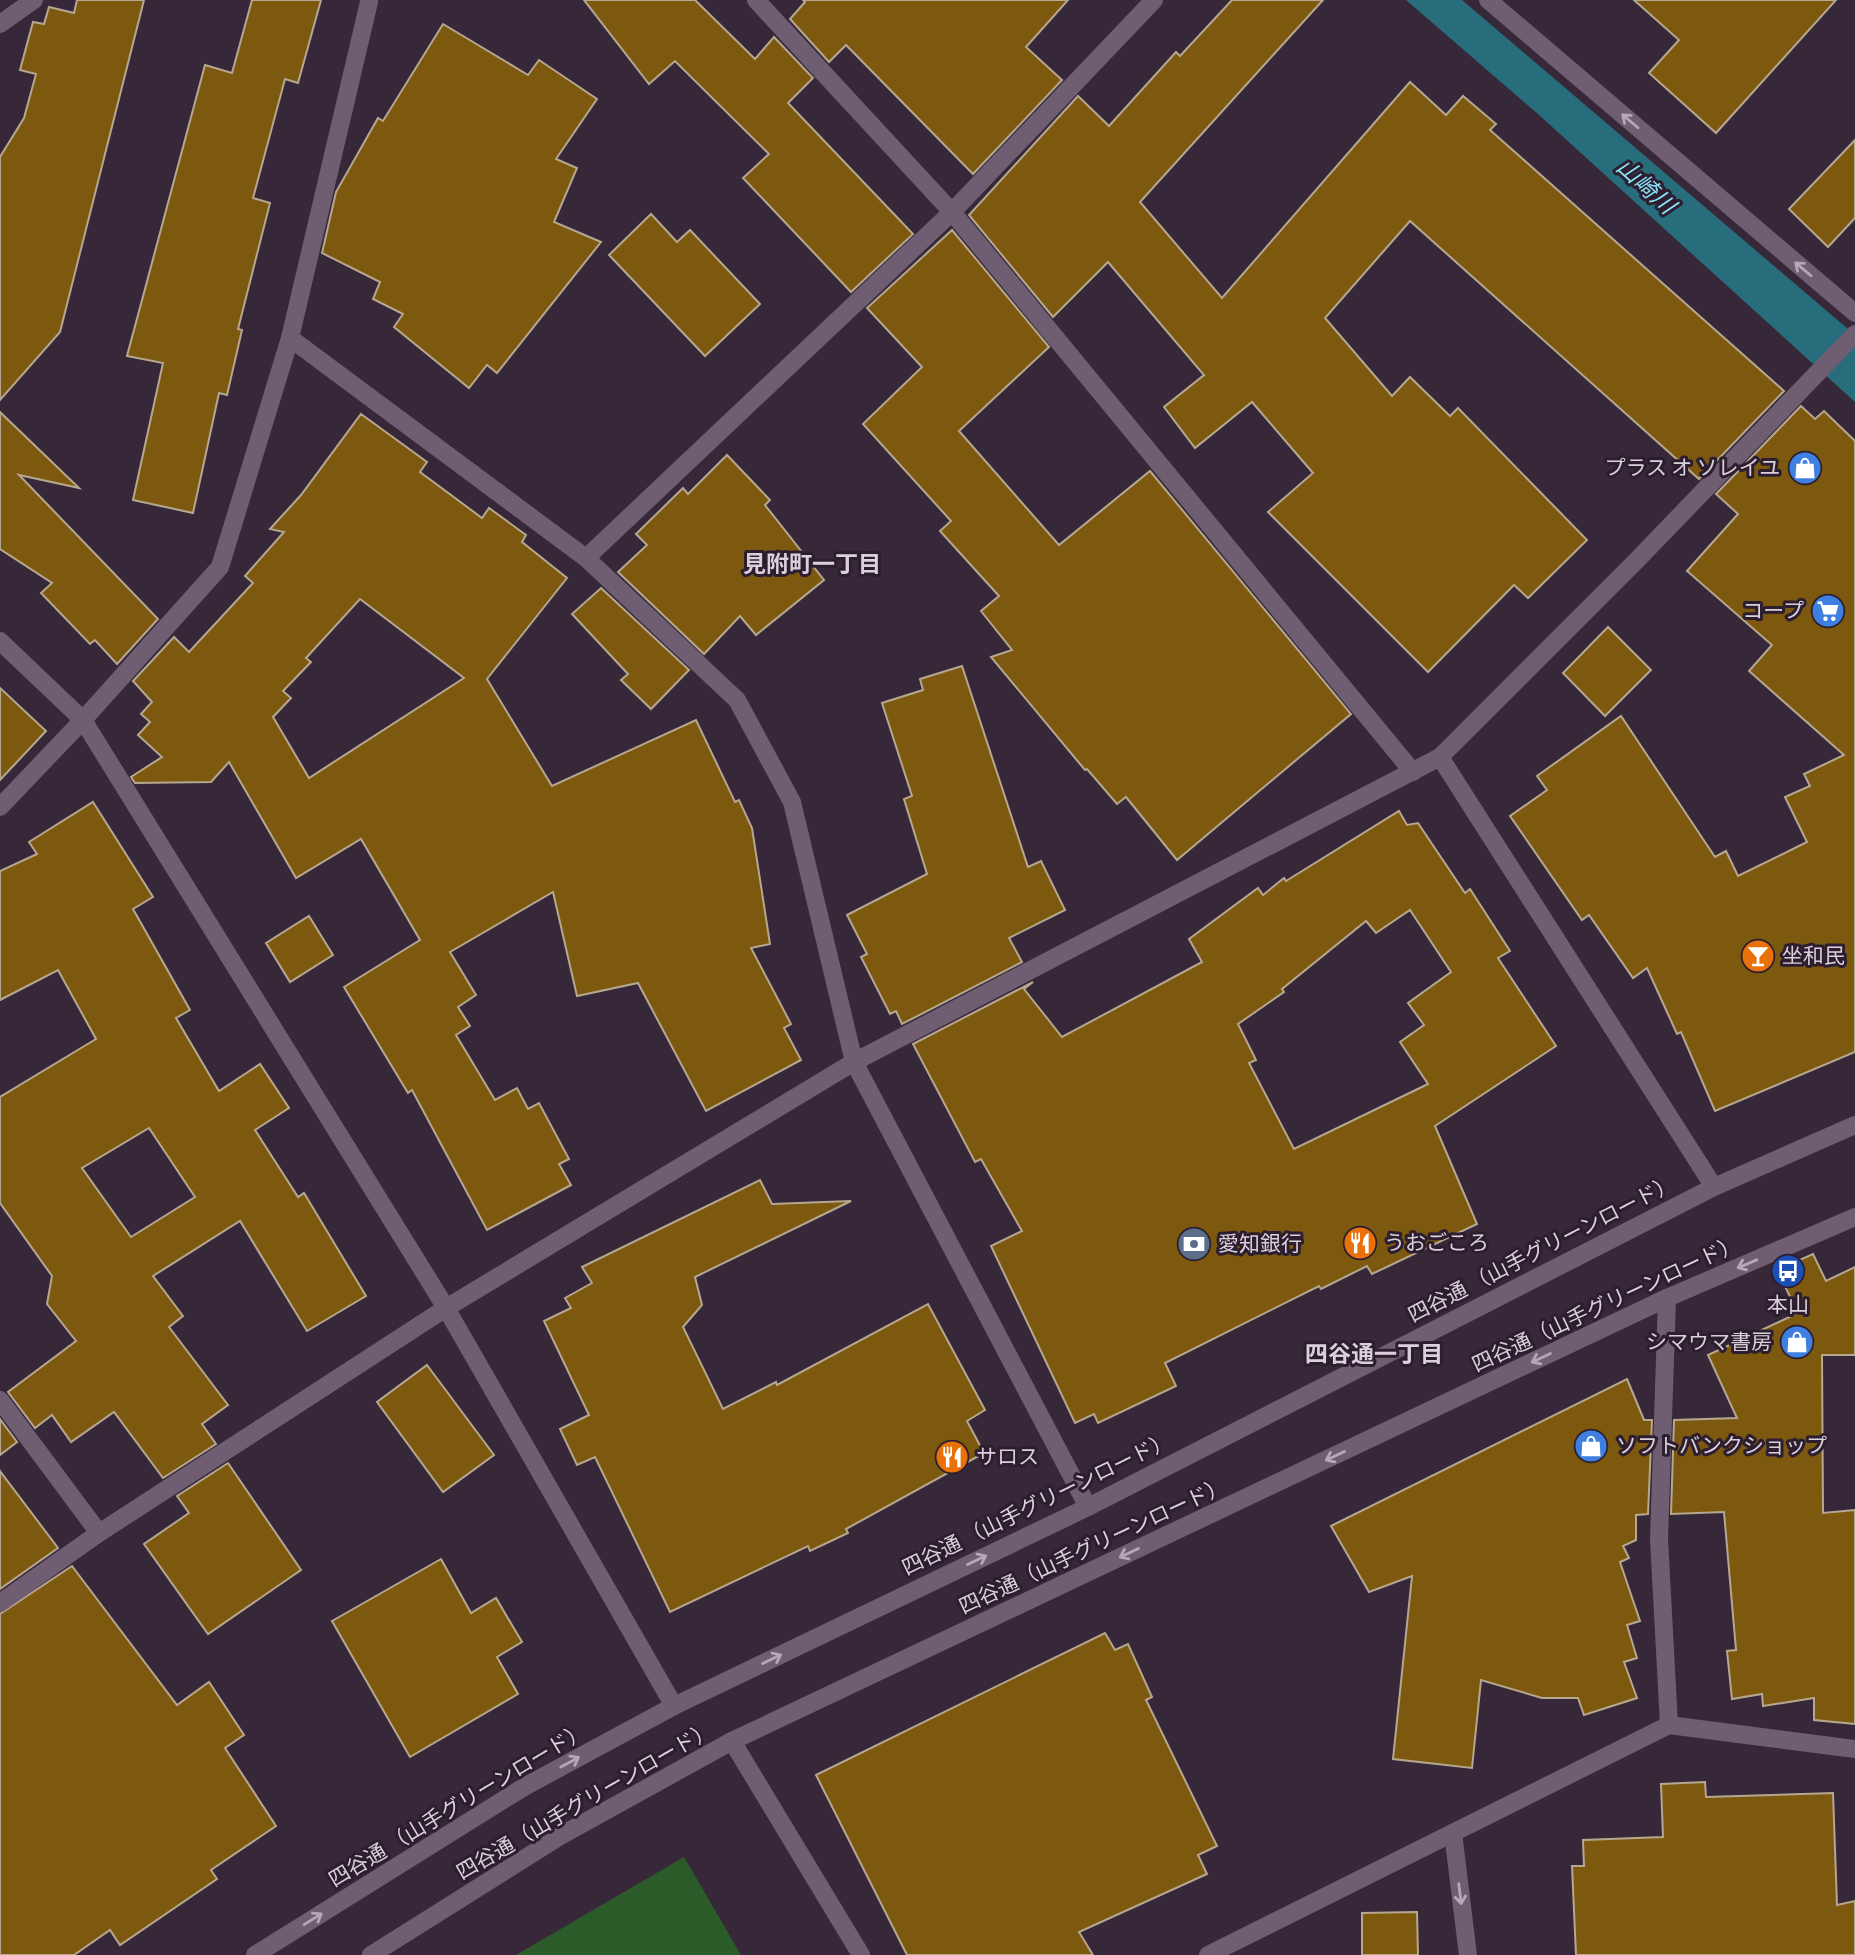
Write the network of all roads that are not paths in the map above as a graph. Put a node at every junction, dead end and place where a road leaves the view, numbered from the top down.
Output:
1 (34, 0) edge
2 (757, 0) edge
3 (1154, 0) edge
4 (1488, 0) edge
5 (368, 1) edge
6 (0, 24) edge
7 (952, 212) junction
8 (1855, 313) edge
9 (1855, 334) edge
10 (290, 338) junction
11 (586, 558) junction
12 (0, 641) edge
13 (83, 720) junction
14 (1440, 757) junction
15 (1413, 772) junction
16 (0, 807) edge
17 (853, 1062) junction
18 (1855, 1125) edge
19 (1714, 1187) junction
20 (1855, 1217) edge
21 (1667, 1298) junction
22 (446, 1308) junction
23 (0, 1400) edge
24 (1088, 1507) junction
25 (99, 1534) junction
26 (0, 1603) edge
27 (674, 1706) junction
28 (1669, 1725) junction
29 (732, 1741) junction
30 (1855, 1749) edge
31 (1453, 1833) junction
32 (255, 1955) edge
33 (371, 1955) edge
34 (861, 1955) edge
35 (1208, 1955) edge
36 (1468, 1955) edge

1 - 6 street
2 - 7 street
3 - 7 street
8 -> 4 street
5 - 10 street
7 - 11 street
7 - 15 street
9 - 14 street
10 - 11 street
10 - 13 street
11 - 17 street
12 - 13 street
13 - 16 street
13 - 22 street
14 - 15 street
14 - 19 street
15 - 17 street
17 - 22 street
17 - 24 street
18 - 19 street, 四谷通 （山手グリーンロード）
19 - 24 street, 四谷通 （山手グリーンロード）
20 -> 21 street, 四谷通（山手グリーンロード）
21 - 28 street
21 -> 29 street, 四谷通（山手グリーンロード）
22 - 25 street
22 - 27 street
23 - 25 street
27 -> 24 street, 四谷通 （山手グリーンロード）
25 - 26 street
32 -> 27 street, 四谷通 （山手グリーンロード）
28 - 30 street
28 - 31 street
29 - 33 street, 四谷通（山手グリーンロード）
29 - 34 street
31 - 35 street
31 -> 36 street

